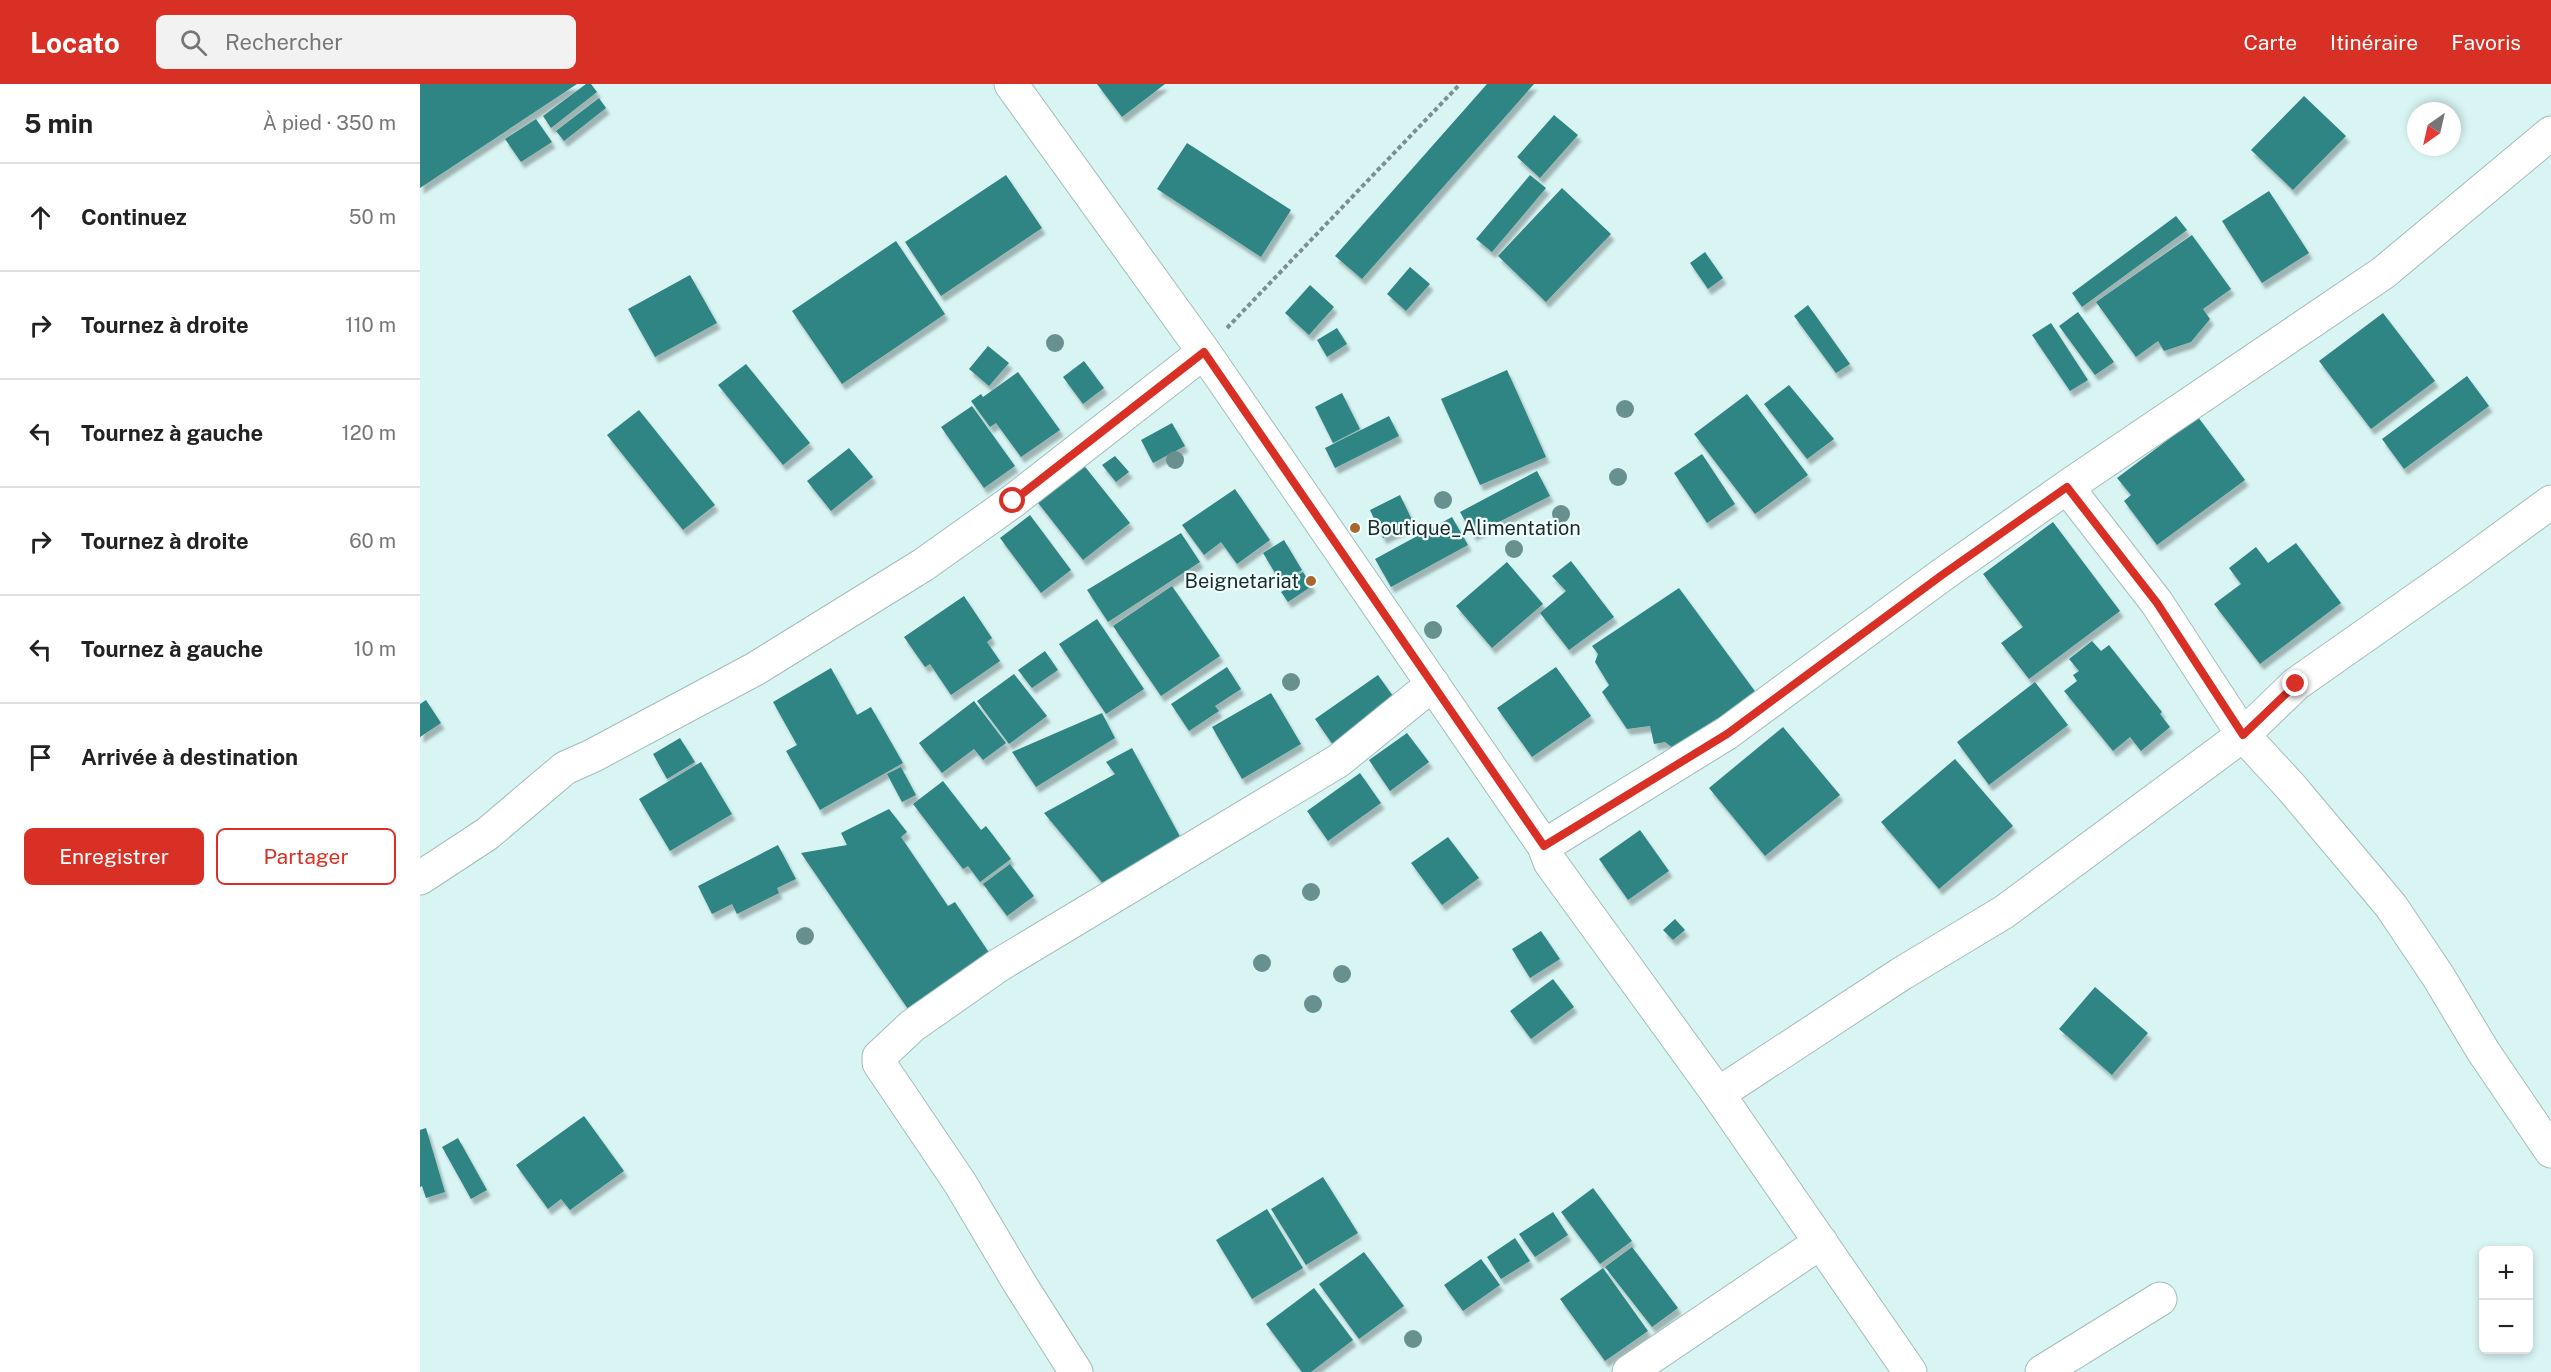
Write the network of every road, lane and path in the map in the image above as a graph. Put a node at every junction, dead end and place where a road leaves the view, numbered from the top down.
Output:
1 (1011, 84) edge
2 (1460, 84) edge
3 (2551, 132) edge
4 (1204, 352) junction
5 (2067, 487) junction
6 (2551, 502) edge
7 (1433, 684) junction
8 (2243, 735) junction
9 (1544, 846) junction
10 (420, 878) edge
11 (1718, 1094) junction
12 (2551, 1151) edge
13 (1821, 1242) junction
14 (2160, 1299) dead end
15 (1076, 1372) edge
16 (1629, 1372) edge
17 (1910, 1372) edge
18 (2042, 1372) edge

1 - 4 street
2 - 4 path
3 - 5 street
4 - 7 street
4 - 10 street
5 - 8 street
5 - 9 street
6 - 8 street
7 - 9 street
7 - 15 street
8 - 11 street
8 - 12 street
9 - 11 street
11 - 13 street
13 - 16 street
13 - 17 street
14 - 18 street

